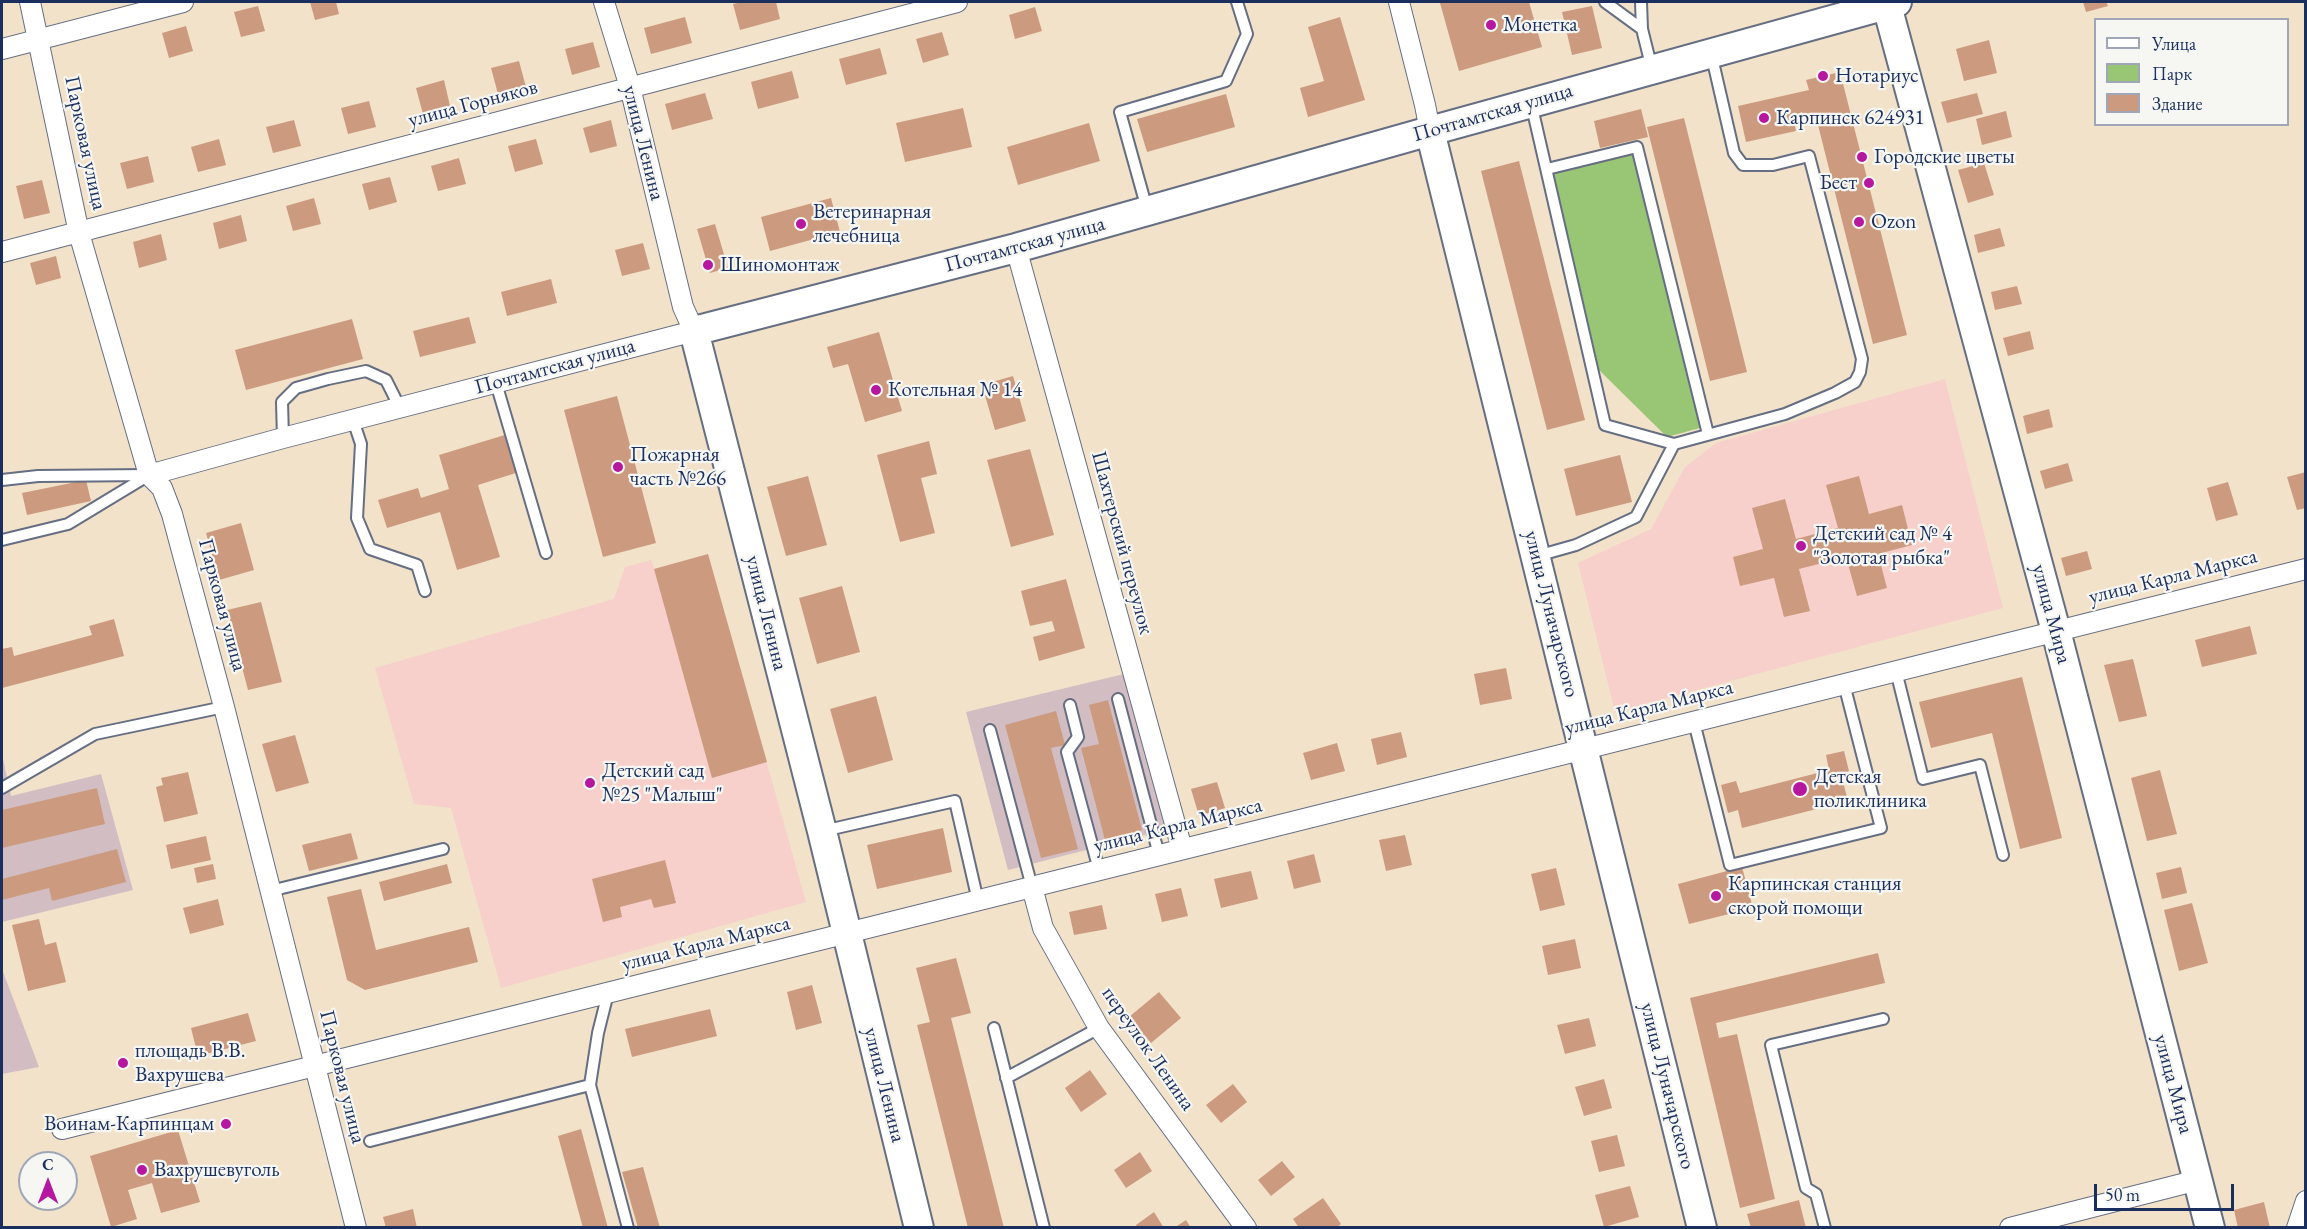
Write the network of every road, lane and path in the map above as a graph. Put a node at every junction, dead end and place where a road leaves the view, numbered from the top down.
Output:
1 (30, 2) edge
2 (183, 2) edge
3 (604, 2) edge
4 (957, 2) edge
5 (1237, 2) edge
6 (1399, 2) edge
7 (1605, 2) edge
8 (1641, 2) edge
9 (1890, 2) edge
10 (1642, 29) junction
11 (39, 39) junction
12 (2, 49) edge
13 (1711, 53) junction
14 (1652, 69) junction
15 (630, 87) junction
16 (1531, 103) junction
17 (1430, 131) junction
18 (1547, 169) junction
19 (1148, 212) junction
20 (79, 233) junction
21 (1016, 248) junction
22 (2, 252) edge
23 (694, 331) junction
24 (496, 383) junction
25 (400, 408) junction
26 (353, 420) junction
27 (1708, 434) junction
28 (283, 438) junction
29 (1674, 444) junction
30 (149, 475) junction
31 (2, 480) edge
32 (2, 540) edge
33 (546, 553) dead end
34 (1537, 556) junction
35 (2306, 569) edge
36 (425, 591) dead end
37 (2056, 631) junction
38 (1896, 671) junction
39 (1844, 684) junction
40 (1118, 699) dead end
41 (1070, 705) dead end
42 (224, 707) junction
43 (1694, 722) junction
44 (990, 730) dead end
45 (1584, 749) junction
46 (2, 788) edge
47 (822, 831) junction
48 (443, 849) dead end
49 (1182, 849) junction
50 (1159, 855) junction
51 (2002, 855) dead end
52 (1099, 870) junction
53 (1032, 887) junction
54 (270, 891) junction
55 (978, 901) junction
56 (848, 933) junction
57 (608, 993) junction
58 (1883, 1018) dead end
59 (994, 1028) dead end
60 (1099, 1028) junction
61 (314, 1066) junction
62 (1006, 1078) junction
63 (590, 1085) junction
64 (62, 1129) dead end
65 (370, 1141) dead end
66 (2198, 1180) junction
67 (2306, 1201) edge
68 (356, 1227) edge
69 (628, 1227) edge
70 (919, 1227) edge
71 (1044, 1227) edge
72 (1246, 1227) edge
73 (1702, 1227) edge
74 (1825, 1227) edge
75 (2010, 1227) edge
76 (2210, 1227) edge
77 (2297, 1227) edge

1 - 11 street, Парковая улица
2 - 11 street
3 - 15 street, улица Ленина
4 - 15 street, улица Горняков
5 - 19 lane
6 - 17 street, улица Луначарского
7 - 10 lane
8 - 10 lane
9 - 13 street, Почтамтская улица
9 - 37 street, улица Мира
10 - 14 lane
11 - 12 street
11 - 20 street, Парковая улица
13 - 14 street, Почтамтская улица
13 - 27 lane
14 - 16 street, Почтамтская улица
15 - 20 street, улица Горняков
15 - 23 street, улица Ленина
16 - 17 street, Почтамтская улица
16 - 18 lane
17 - 19 street, Почтамтская улица
17 - 34 street, улица Луначарского
18 - 27 lane
18 - 29 lane
19 - 21 street, Почтамтская улица
20 - 22 street, улица Горняков
20 - 30 street, Парковая улица
21 - 23 street, Почтамтская улица
21 - 49 street, Шахтерский переулок
23 - 24 street, Почтамтская улица
23 - 47 street, улица Ленина
24 - 25 street, Почтамтская улица
24 - 33 lane
25 - 26 street, Почтамтская улица
25 - 28 lane
26 - 28 street, Почтамтская улица
26 - 36 lane
27 - 29 lane
28 - 30 street, Почтамтская улица
29 - 34 lane
30 - 31 lane
30 - 32 lane
30 - 42 street, Парковая улица
34 - 45 street, улица Луначарского
35 - 37 street, улица Карла Маркса
37 - 38 street, улица Карла Маркса
37 - 66 street, улица Мира
38 - 39 street, улица Карла Маркса
38 - 51 lane
39 - 43 street, улица Карла Маркса
39 - 43 lane
40 - 50 lane
41 - 52 lane
42 - 46 lane
42 - 54 street, Парковая улица
43 - 45 street, улица Карла Маркса
44 - 53 lane
45 - 49 street, улица Карла Маркса
45 - 73 street, улица Луначарского
47 - 55 lane
47 - 56 street, улица Ленина
48 - 54 lane
49 - 50 street, улица Карла Маркса
50 - 52 street, улица Карла Маркса
52 - 53 street, улица Карла Маркса
53 - 55 street, улица Карла Маркса
53 - 60 street, переулок Ленина
54 - 61 street, Парковая улица
55 - 56 street, улица Карла Маркса
56 - 57 street, улица Карла Маркса
56 - 70 street, улица Ленина
57 - 61 street, улица Карла Маркса
57 - 63 lane
58 - 74 lane
59 - 62 lane
60 - 62 lane
60 - 72 street, переулок Ленина
61 - 64 street, улица Карла Маркса
61 - 68 street, Парковая улица
62 - 71 lane
63 - 65 lane
63 - 69 lane
66 - 75 street
66 - 76 street, улица Мира
67 - 77 street

